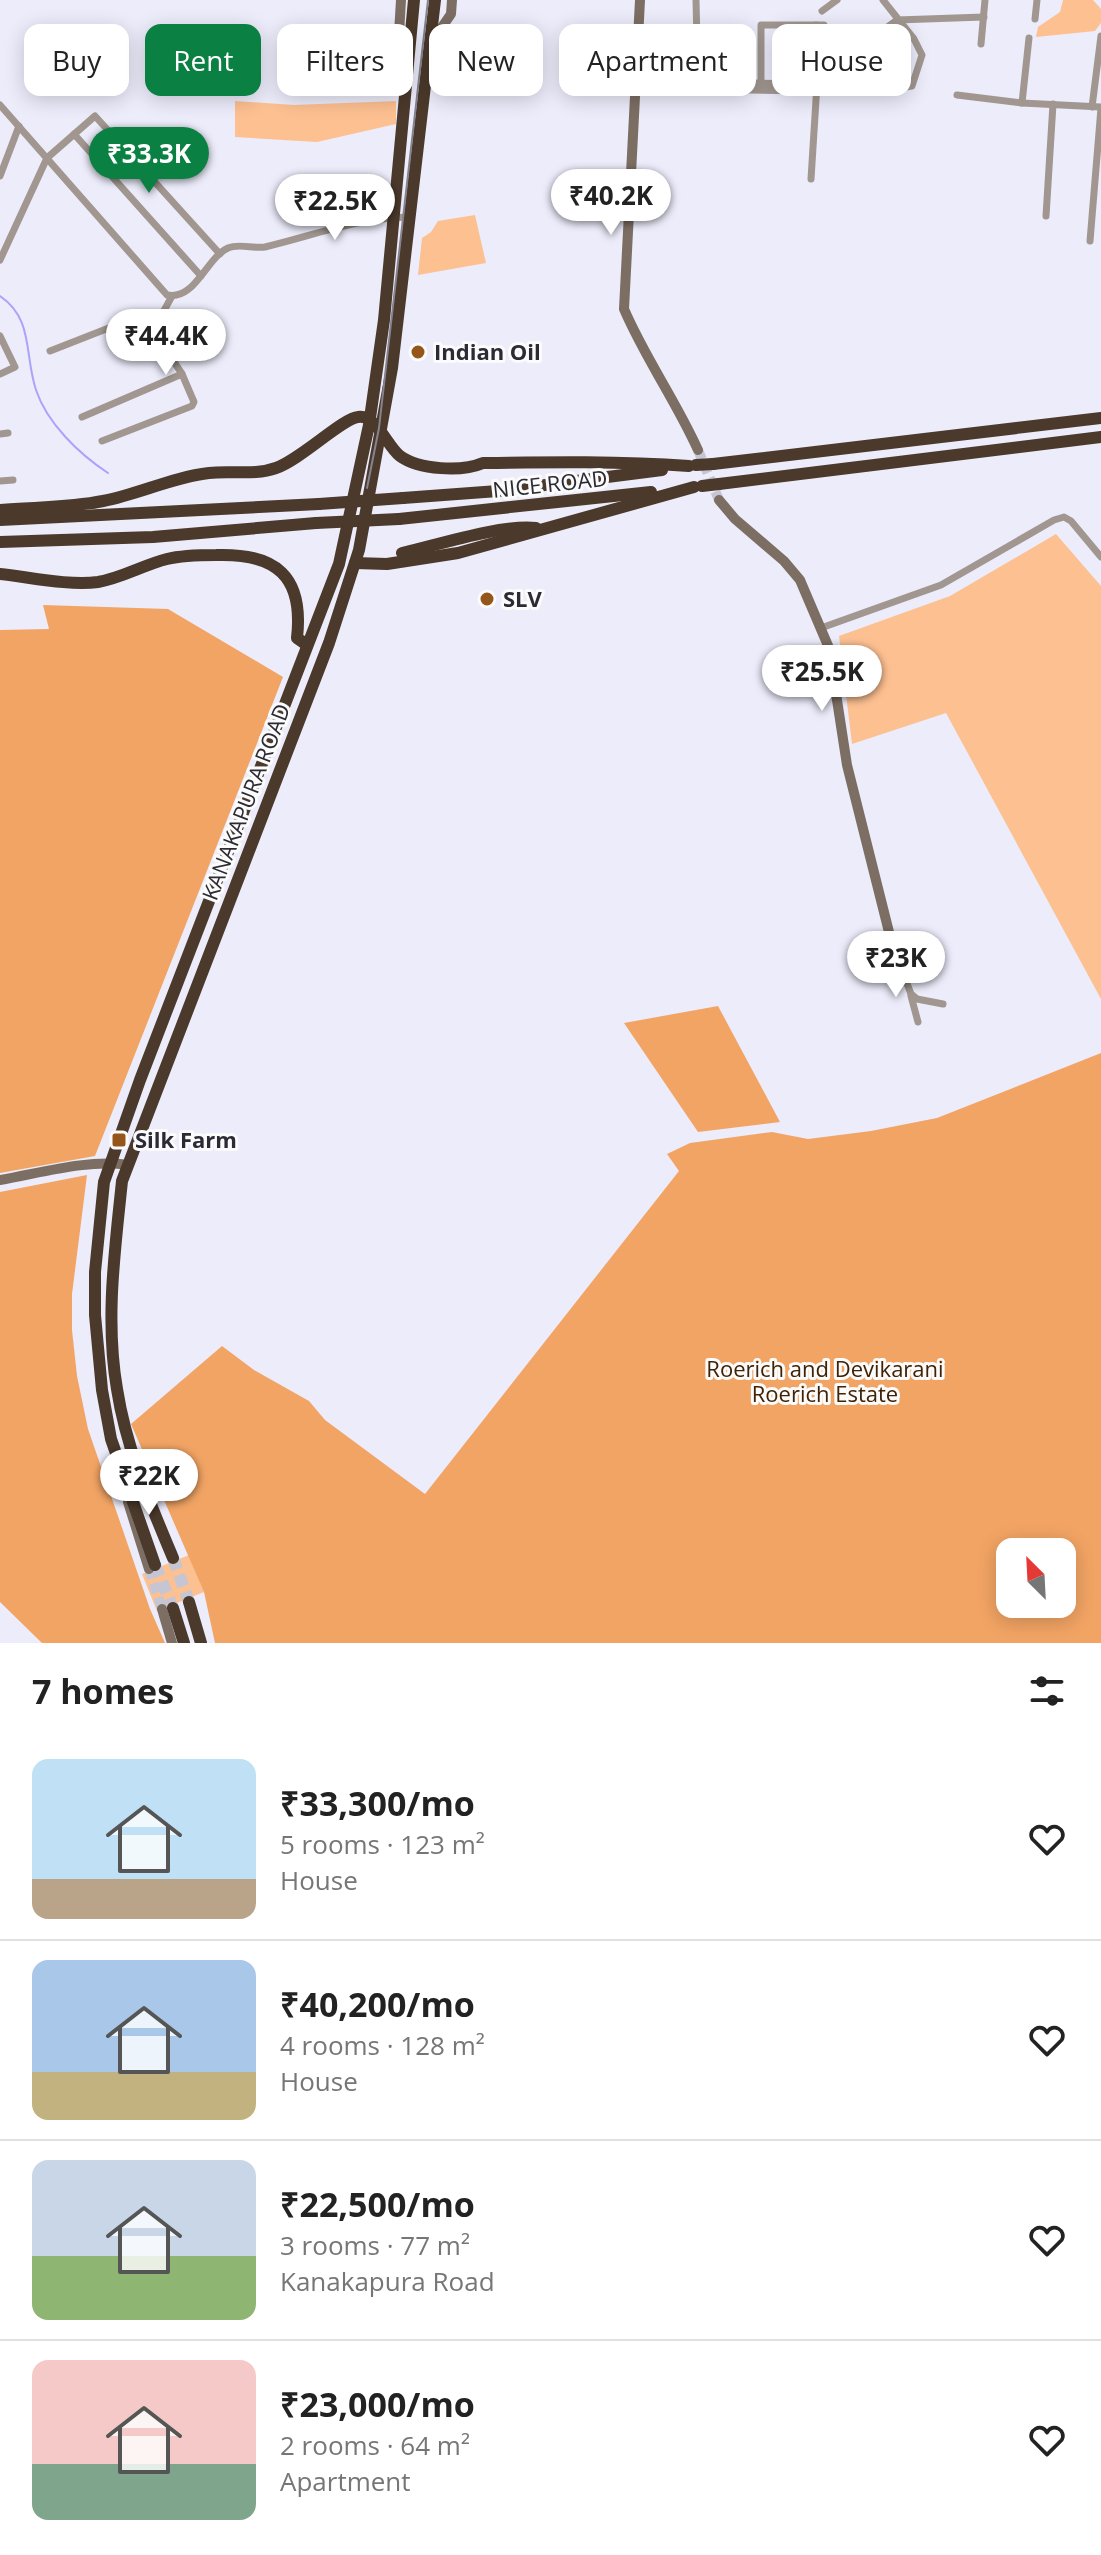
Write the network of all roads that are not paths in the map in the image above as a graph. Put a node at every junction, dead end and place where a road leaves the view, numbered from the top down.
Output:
1 (401, 0) edge
2 (414, 0) edge
3 (435, 0) edge
4 (452, 0) edge
5 (640, 0) edge
6 (696, 0) edge
7 (837, 0) edge
8 (883, 0) edge
9 (985, 0) edge
10 (1037, 0) edge
11 (822, 11) dead end
12 (984, 17) junction
13 (1035, 19) dead end
14 (897, 20) junction
15 (400, 24) edge
16 (412, 24) edge
17 (433, 24) edge
18 (443, 24) edge
19 (639, 24) edge
20 (697, 24) edge
21 (891, 24) edge
22 (900, 24) edge
23 (772, 25) edge
24 (1101, 36) edge
25 (911, 37) edge
26 (1029, 38) dead end
27 (981, 44) dead end
28 (429, 61) edge
29 (911, 86) edge
30 (756, 87) edge
31 (761, 87) junction
32 (772, 87) edge
33 (817, 88) joint
34 (957, 95) dead end
35 (404, 96) edge
36 (635, 96) edge
37 (816, 96) edge
38 (1022, 103) junction
39 (1053, 104) junction
40 (0, 105) edge
41 (1098, 107) edge
42 (19, 126) junction
43 (74, 134) junction
44 (47, 158) junction
45 (0, 176) edge
46 (811, 179) dead end
47 (1046, 216) dead end
48 (393, 217) junction
49 (410, 217) junction
50 (1090, 241) dead end
51 (220, 254) junction
52 (0, 260) edge
53 (201, 276) junction
54 (172, 296) junction
55 (150, 325) junction
56 (0, 336) edge
57 (50, 351) dead end
58 (0, 374) edge
59 (182, 374) junction
60 (82, 417) dead end
61 (1101, 418) edge
62 (370, 419) junction
63 (382, 435) junction
64 (1101, 437) edge
65 (102, 441) dead end
66 (698, 450) tunnel mouth
67 (692, 466) junction
68 (13, 480) dead end
69 (0, 481) edge
70 (698, 486) junction
71 (719, 500) tunnel mouth
72 (0, 510) edge
73 (0, 520) edge
74 (0, 542) edge
75 (1101, 557) edge
76 (355, 563) junction
77 (0, 574) edge
78 (821, 628) junction
79 (307, 645) junction
80 (276, 729) junction
81 (293, 734) junction
82 (892, 944) joint
83 (911, 994) junction
84 (943, 1004) dead end
85 (918, 1022) dead end
86 (111, 1162) junction
87 (128, 1165) junction
88 (0, 1180) edge
89 (173, 1558) tunnel mouth
90 (152, 1567) tunnel mouth
91 (189, 1602) tunnel mouth
92 (168, 1609) joint
93 (172, 1643) edge
94 (184, 1643) edge
95 (201, 1643) edge

1 - 15 street, KANAKAPURA ROAD
2 - 16 highway, KANAKAPURA ROAD
3 - 17 highway, KANAKAPURA ROAD
4 - 18 street, KANAKAPURA ROAD
5 - 19 street
6 - 20 street
7 - 11 street
8 - 14 street
9 - 12 street
10 - 13 street
12 - 14 street
12 - 27 street
14 - 21 street
14 - 22 street
23 - 31 street
24 - 41 street
25 - 29 street
26 - 38 street
28 - 49 highway, KANAKAPURA ROAD
30 - 31 street
31 - 32 street
33 - 33 street
34 - 38 street
35 - 48 highway, KANAKAPURA ROAD
36 - 66 street
37 - 46 street
38 - 39 street
39 - 41 street
39 - 47 street
40 - 42 street
41 - 50 street
42 - 44 street
42 - 45 street
43 - 44 street
43 - 51 street
43 - 53 street
44 - 52 street
44 - 54 street
48 - 49 street
48 - 51 street
48 - 62 highway, KANAKAPURA ROAD
49 - 63 highway, KANAKAPURA ROAD
51 - 53 street
53 - 54 street
54 - 55 street
55 - 57 street
55 - 59 street
56 - 58 street
59 - 60 street
59 - 65 street
61 - 67 highway, NICE ROAD, bridge
62 - 63 highway
62 - 72 highway
62 - 79 highway, KANAKAPURA ROAD
63 - 67 highway
63 - 76 highway, KANAKAPURA ROAD
64 - 70 highway, NICE ROAD, bridge
67 - 73 highway, NICE ROAD, bridge
68 - 69 street
70 - 74 highway, NICE ROAD, bridge
70 - 76 highway
71 - 78 street
75 - 78 street
76 - 81 highway, KANAKAPURA ROAD
77 - 79 highway
78 - 82 street
79 - 80 highway, KANAKAPURA ROAD
80 - 81 highway
80 - 86 highway, KANAKAPURA ROAD
81 - 87 highway, KANAKAPURA ROAD
82 - 83 street
83 - 84 street
83 - 85 street
86 - 87 street
86 - 88 street
86 - 90 highway, KANAKAPURA ROAD
87 - 89 highway, KANAKAPURA ROAD
91 - 95 highway
92 - 93 street
92 - 94 highway

